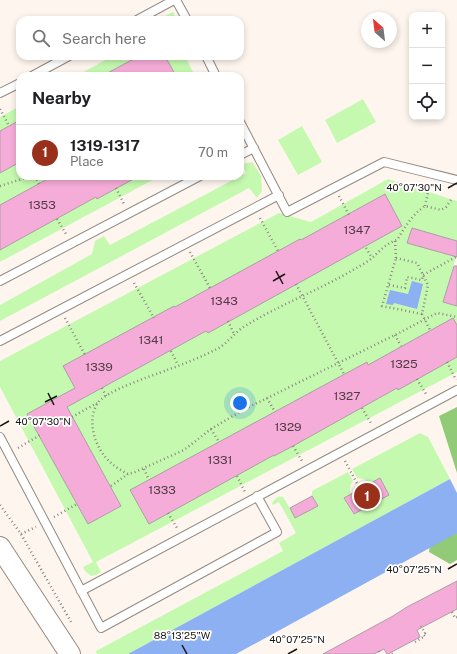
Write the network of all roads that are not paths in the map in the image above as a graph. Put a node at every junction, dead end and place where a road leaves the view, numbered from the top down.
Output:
1 (175, 0) edge
2 (145, 16) edge
3 (185, 16) edge
4 (62, 60) edge
5 (208, 60) edge
6 (40, 72) edge
7 (214, 72) edge
8 (16, 84) edge
9 (0, 93) edge
10 (244, 129) edge
11 (254, 148) junction
12 (244, 153) edge
13 (192, 180) edge
14 (457, 180) edge
15 (279, 195) junction
16 (0, 281) edge
17 (0, 341) edge
18 (457, 390) edge
19 (0, 437) edge
20 (257, 496) junction
21 (0, 546) edge
22 (81, 591) junction
23 (70, 654) edge

1 - 2 lane
1 - 3 lane
4 - 6 lane
5 - 7 lane
8 - 9 lane
10 - 11 lane
11 - 12 lane
11 - 15 lane
13 - 16 lane
14 - 15 lane
15 - 17 lane
18 - 20 lane
19 - 22 lane
20 - 22 lane
20 - 22 lane
21 - 23 street

